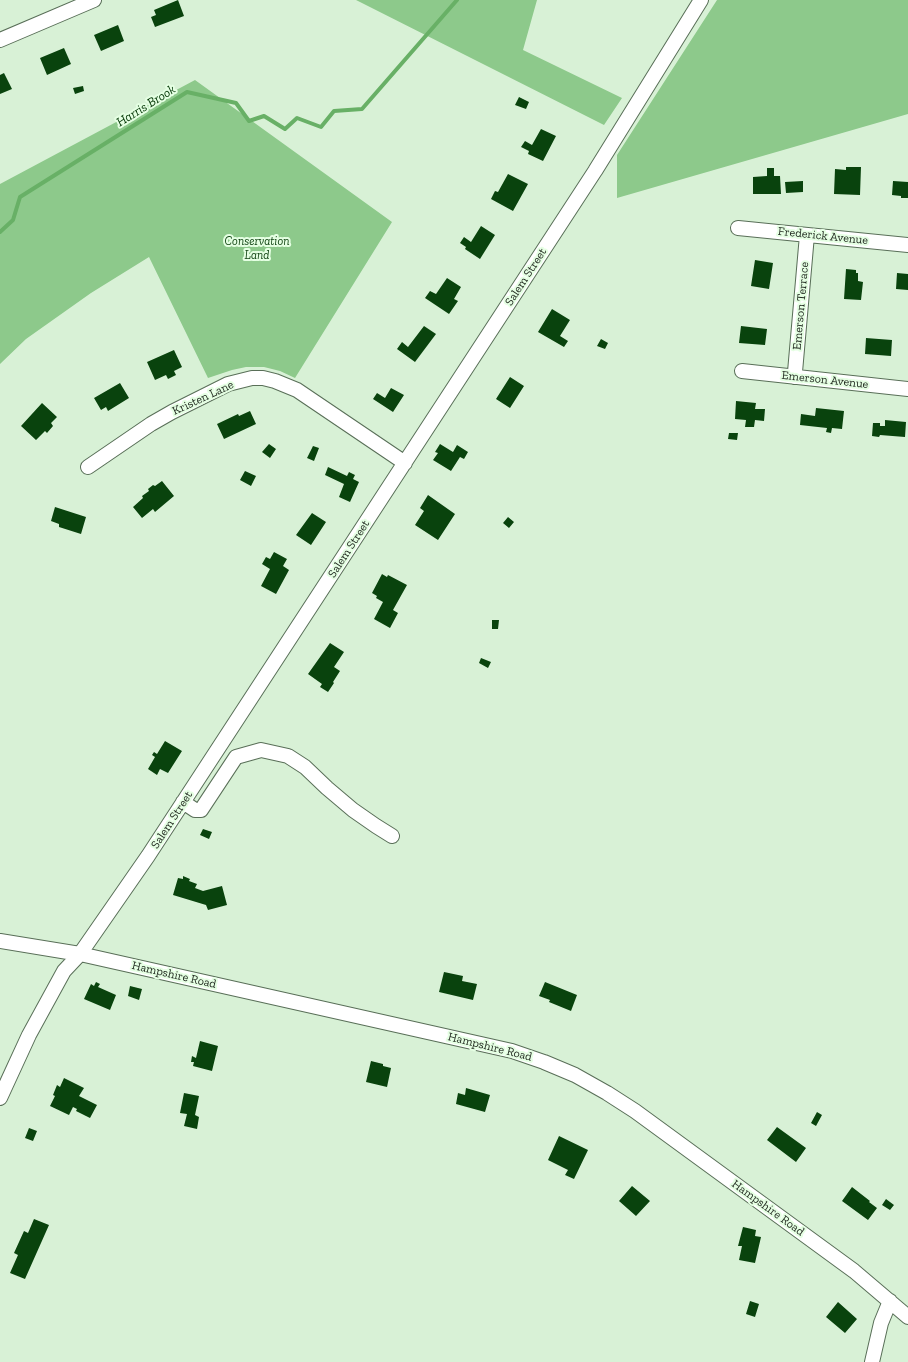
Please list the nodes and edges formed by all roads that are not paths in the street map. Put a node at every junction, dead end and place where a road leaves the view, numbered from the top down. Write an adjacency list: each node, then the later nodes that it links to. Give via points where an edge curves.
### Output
1 (94, 0): 3 (street)
2 (701, 0): 10 (street, Salem Street, via 595,170)
3 (0, 40)
4 (738, 228): 5 (street, Frederick Avenue)
5 (806, 235): 6 (street, Frederick Avenue); 8 (street, Emerson Terrace)
6 (908, 245)
7 (742, 372): 8 (street, Emerson Avenue)
8 (794, 377): 9 (street, Emerson Avenue)
9 (908, 389)
10 (405, 463): 11 (street, Kristen Lane, via 297,390 275,381 252,378 228,384 172,412); 12 (street, Salem Street)
11 (88, 467)
12 (214, 754): 13 (street); 14 (street, Salem Street)
13 (227, 772): 14 (street, via 200,810 195,810); 15 (street, via 236,757 261,750 288,756 305,766 353,810)
14 (183, 802): 17 (street, Salem Street)
15 (392, 836)
16 (0, 942): 17 (street, Hampshire Road)
17 (80, 954): 18 (street, Salem Street, via 64,971 29,1035); 19 (street, Hampshire Road, via 512,1051 575,1075 635,1111 854,1271)
18 (0, 1098)
19 (890, 1301): 20 (street, Hampshire Road); 21 (street, via 881,1324)
20 (908, 1317)
21 (872, 1362)

